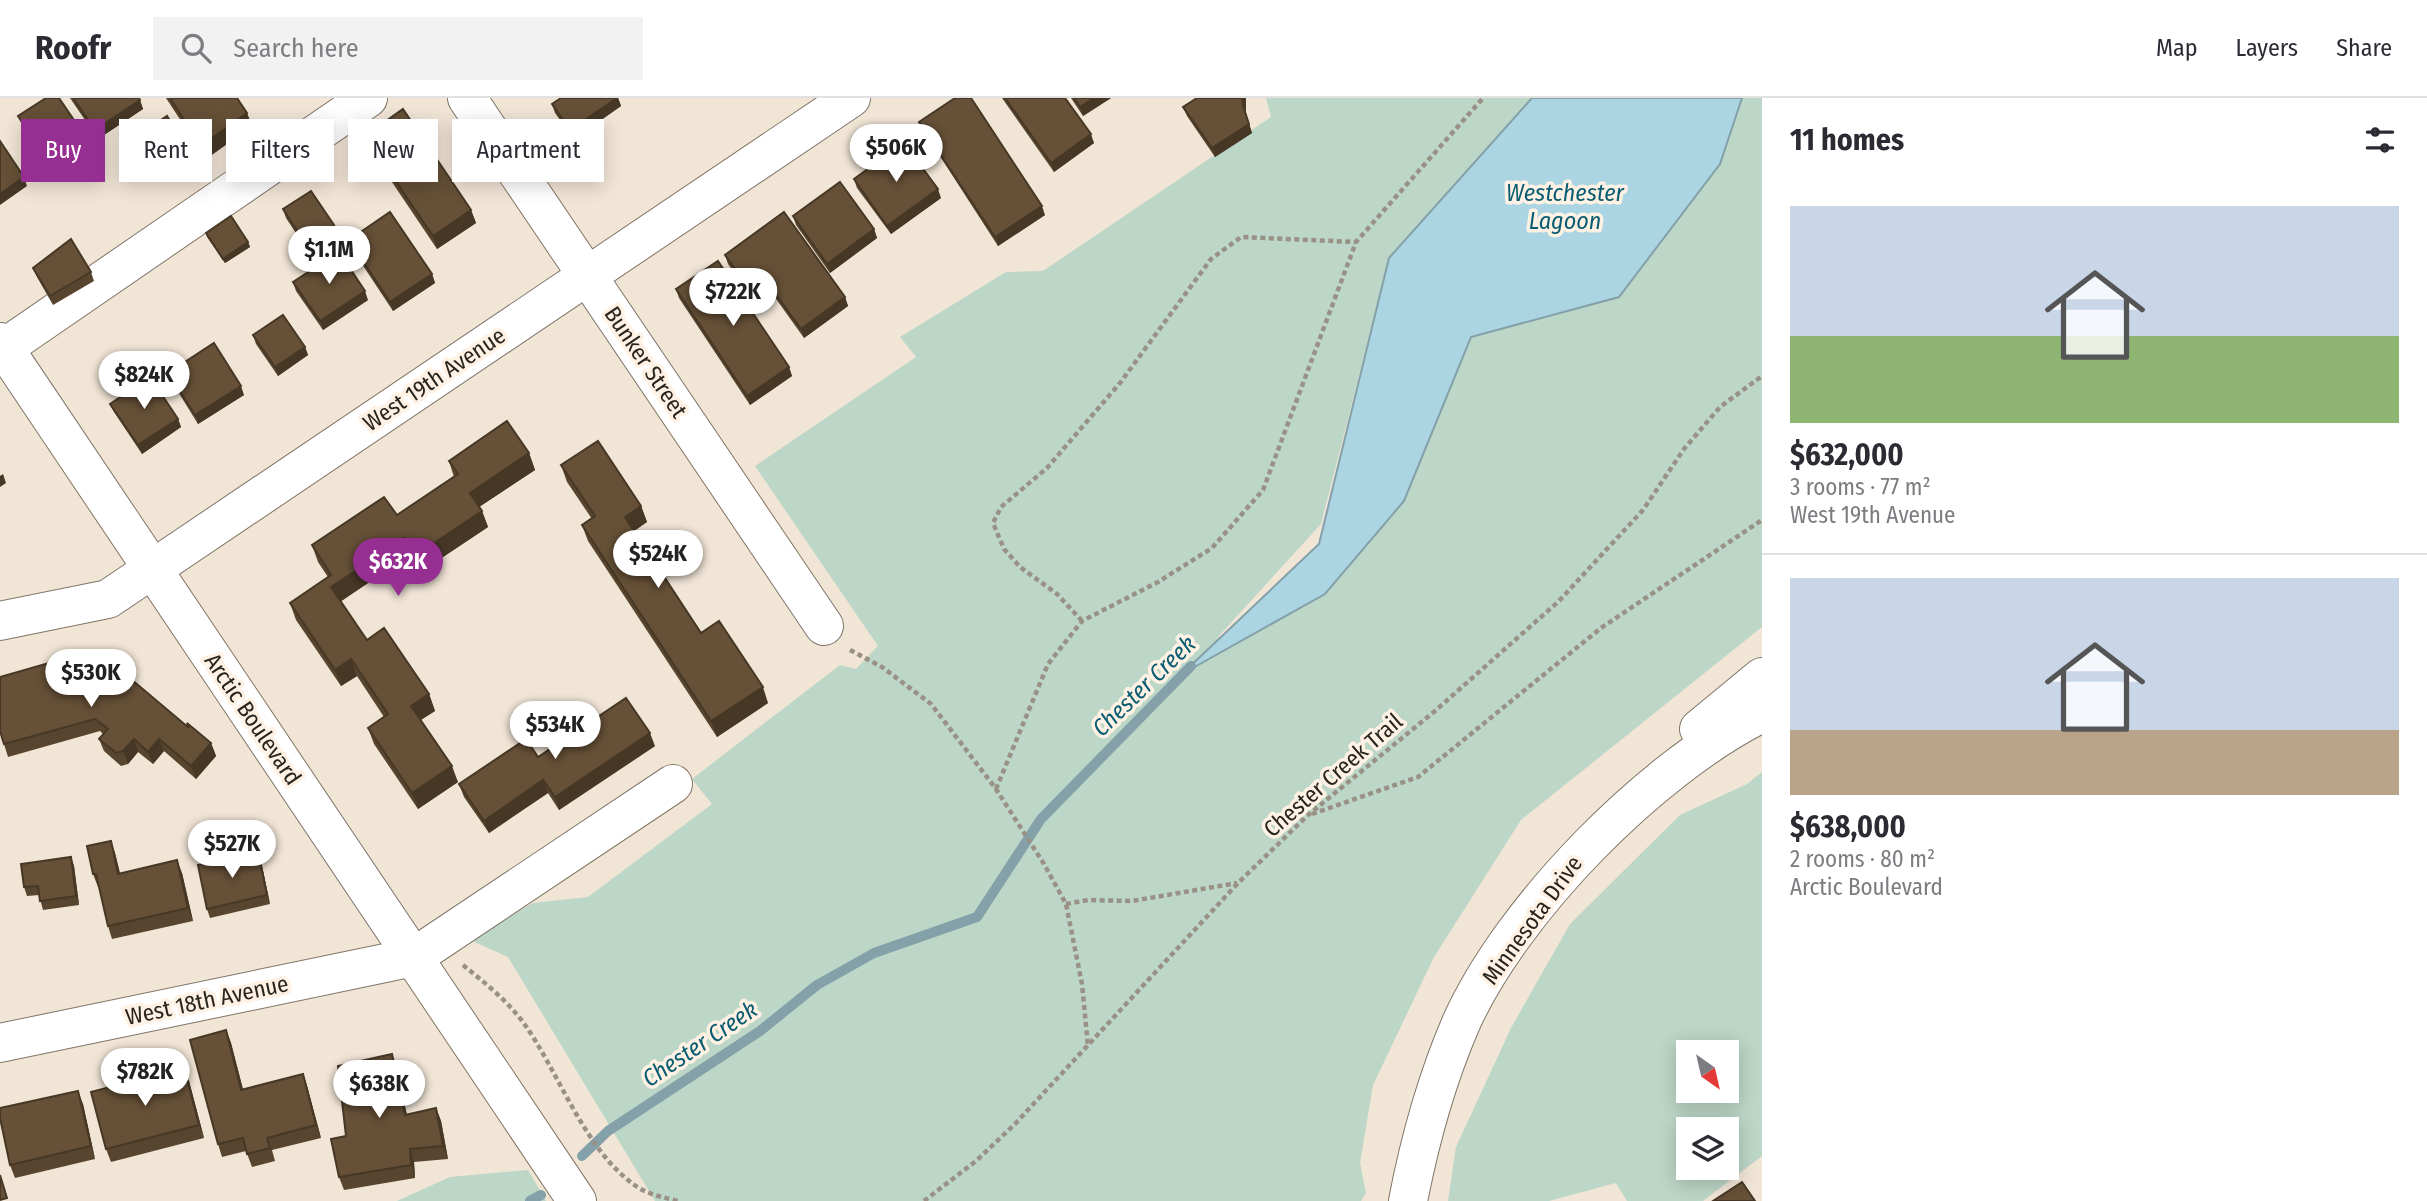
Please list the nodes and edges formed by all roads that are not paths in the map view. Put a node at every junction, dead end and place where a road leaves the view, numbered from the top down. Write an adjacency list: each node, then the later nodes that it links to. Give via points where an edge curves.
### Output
1 (368, 98): 5 (street)
2 (467, 98): 4 (street, Bunker Street)
3 (851, 98): 4 (street, West 19th Avenue)
4 (587, 275): 6 (street, West 19th Avenue); 8 (street, Bunker Street)
5 (2, 345): 6 (street, Arctic Boulevard)
6 (153, 571): 7 (street, West 19th Avenue, via 108,599); 13 (street, Arctic Boulevard)
7 (0, 621)
8 (824, 626)
9 (1762, 677): 12 (street, via 1667,756)
10 (1762, 713): 12 (street, Minnesota Drive, via 1676,770)
11 (673, 784): 13 (street)
12 (1594, 838): 16 (street, Minnesota Drive, via 1549,889 1462,1021 1423,1123)
13 (430, 948): 14 (street, West 18th Avenue); 15 (street, Arctic Boulevard)
14 (0, 1042)
15 (577, 1201)
16 (1408, 1201)

